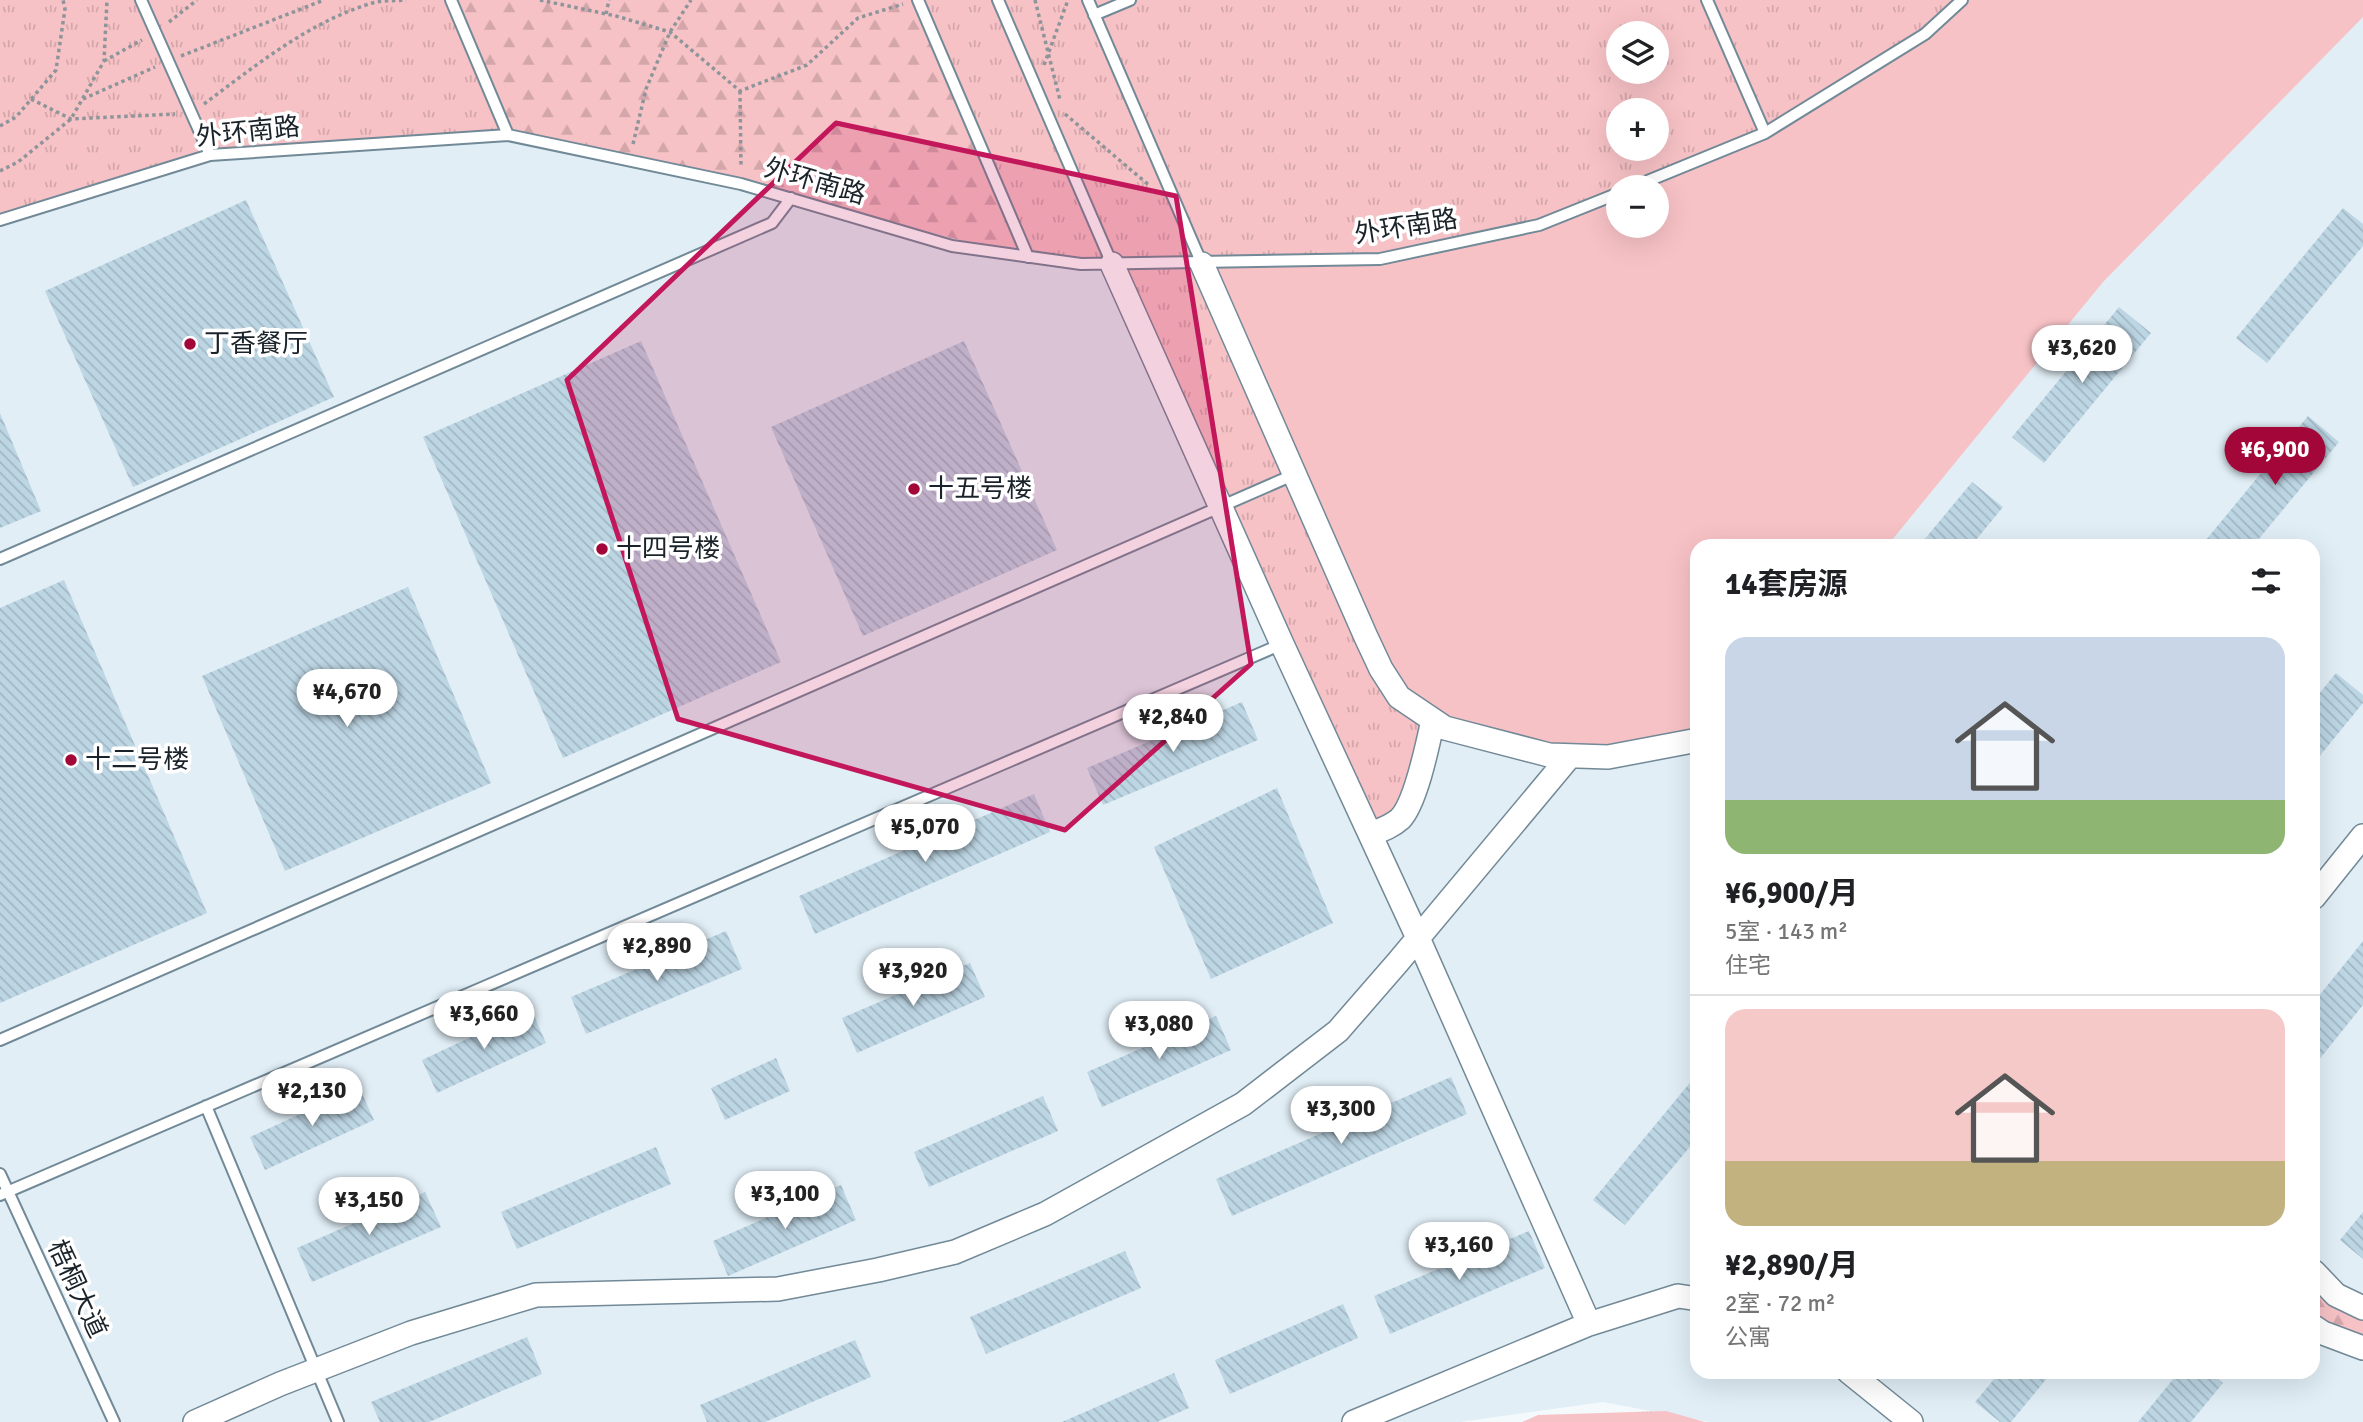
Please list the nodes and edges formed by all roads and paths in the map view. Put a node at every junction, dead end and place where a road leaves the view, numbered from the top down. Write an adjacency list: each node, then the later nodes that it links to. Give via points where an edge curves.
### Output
1 (63, 0): 24 (path, via 56,70)
2 (107, 0): 25 (path, via 104,61)
3 (141, 0): 21 (lane)
4 (324, 0): 21 (path)
5 (406, 0): 27 (path, via 371,3 322,23)
6 (451, 0): 31 (lane)
7 (540, 0): 18 (path)
8 (609, 0): 18 (path)
9 (691, 0): 20 (path)
10 (918, 0): 41 (lane)
11 (998, 0): 22 (lane)
12 (1068, 0): 22 (path)
13 (1087, 0): 19 (lane)
14 (1130, 0): 19 (lane)
15 (1707, 0): 30 (lane)
16 (1962, 0): 30 (lane, via 1925,34)
17 (904, 4): 23 (path, via 858,18 807,65)
18 (606, 14): 20 (path)
19 (1094, 15): 39 (lane)
20 (670, 32): 23 (path); 33 (path, via 646,89)
21 (168, 61): 25 (path); 27 (lane)
22 (1036, 88): 42 (lane)
23 (740, 91): 36 (path)
24 (31, 99): 28 (path); 29 (path, via 16,117)
25 (83, 99): 28 (path)
26 (1063, 112): 39 (path)
27 (191, 113): 28 (path); 32 (lane)
28 (71, 119): 34 (path)
29 (0, 126)
30 (1765, 133): 35 (lane)
31 (508, 135): 32 (lane, 外环南路); 33 (lane, 外环南路)
32 (210, 155): 40 (lane, 外环南路)
33 (629, 160): 36 (lane, 外环南路)
34 (0, 171)
35 (1662, 175)
36 (741, 184): 37 (lane, 外环南路)
37 (791, 198): 41 (lane, 外环南路, via 952,246); 46 (lane, via 772,223)
38 (1606, 198): 43 (lane, 外环南路, via 1539,225 1380,259)
39 (1178, 210): 43 (lane)
40 (0, 220)
41 (1028, 257): 42 (lane, 外环南路)
42 (1112, 264): 43 (lane, 外环南路); 45 (street)
43 (1202, 264): 44 (street)
44 (1293, 475): 45 (lane); 48 (street, via 1381,669 1399,697)
45 (1222, 505): 47 (street); 55 (lane)
46 (0, 559)
47 (1282, 643): 51 (street); 56 (lane)
48 (1433, 720): 50 (street, via 1445,728 1496,742); 51 (street, via 1426,755 1402,817 1389,828)
49 (1690, 742): 50 (street, via 1608,757)
50 (1570, 756): 54 (street)
51 (1370, 834): 54 (street)
52 (2363, 836): 53 (street)
53 (2320, 890)
54 (1418, 938): 62 (street); 65 (street, via 1338,1031 1243,1104 1045,1214 955,1252 778,1289 537,1295 411,1333)
55 (0, 1040)
56 (206, 1106): 58 (lane); 65 (lane)
57 (0, 1174): 58 (lane, 梧桐大道)
58 (4, 1193): 67 (lane, 梧桐大道)
59 (2320, 1278): 61 (street, via 2336,1295)
60 (1690, 1298): 62 (street, via 1678,1296)
61 (2363, 1308)
62 (1589, 1324): 70 (street)
63 (2320, 1331): 64 (street)
64 (2363, 1348)
65 (316, 1370): 68 (street); 69 (lane)
66 (1858, 1379): 71 (street)
67 (114, 1422)
68 (195, 1422)
69 (338, 1422)
70 (1354, 1422)
71 (1911, 1422)

